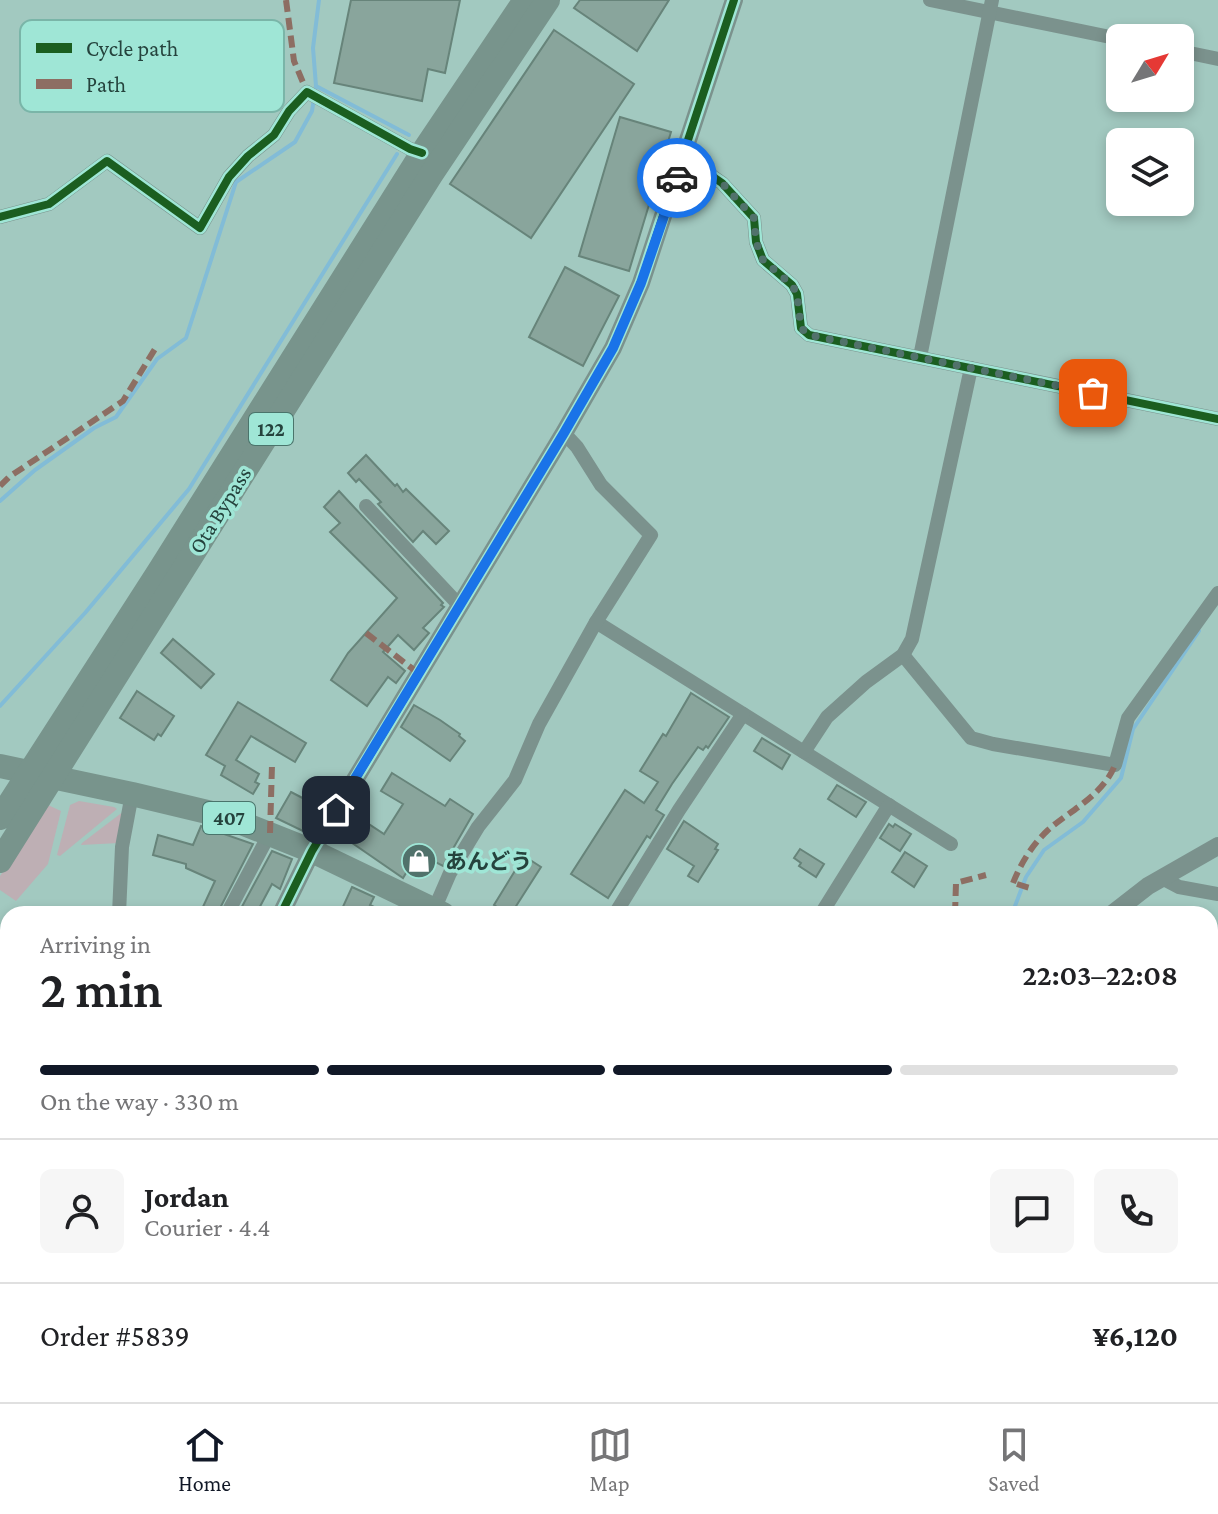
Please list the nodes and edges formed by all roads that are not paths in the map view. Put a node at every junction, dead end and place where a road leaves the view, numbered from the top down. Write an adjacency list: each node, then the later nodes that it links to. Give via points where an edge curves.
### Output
1 (525, 0): 9 (highway, Ota Bypass / 122)
2 (548, 0): 25 (highway, Ota Bypass / 122, via 431,175)
3 (734, 0): 10 (street)
4 (930, 0): 5 (street)
5 (991, 6): 6 (street); 12 (street)
6 (1106, 35)
7 (1194, 54): 8 (street)
8 (1218, 59)
9 (422, 153): 11 (street, via 307,92 274,135 229,177 200,228 107,161 49,204); 24 (highway, Ota Bypass / 122)
10 (684, 157): 12 (street, via 722,183 754,218 763,260 792,285 805,332); 15 (street, via 632,305)
11 (0, 217)
12 (920, 357): 13 (street)
13 (971, 368): 14 (street); 20 (street, via 912,639)
14 (1218, 419)
15 (564, 433): 18 (street); 19 (street, via 601,485 651,535)
16 (366, 506): 18 (street)
17 (1218, 593): 20 (street, via 1128,718 1115,765 971,738)
18 (459, 605): 32 (street)
19 (596, 622): 21 (street); 40 (street, via 539,724 515,780 478,827)
20 (903, 655): 22 (street, via 827,717)
21 (743, 714): 22 (street); 41 (street)
22 (804, 752): 27 (street)
23 (0, 766): 24 (highway, 407)
24 (27, 772): 25 (highway, 407); 28 (highway, Ota Bypass / 122)
25 (53, 777): 26 (highway, 407); 33 (highway, Ota Bypass / 122)
26 (132, 794): 29 (highway, 407); 36 (street)
27 (889, 805): 30 (street); 42 (street)
28 (0, 818)
29 (270, 833): 32 (highway, 407); 37 (street)
30 (951, 844)
31 (1218, 846): 34 (street)
32 (312, 851): 38 (street); 39 (highway, 407)
33 (0, 861)
34 (1162, 878): 35 (street); 43 (street)
35 (1218, 894)
36 (119, 906)
37 (231, 906)
38 (285, 906)
39 (421, 906)
40 (434, 906)
41 (620, 906)
42 (826, 906)
43 (1123, 906)

